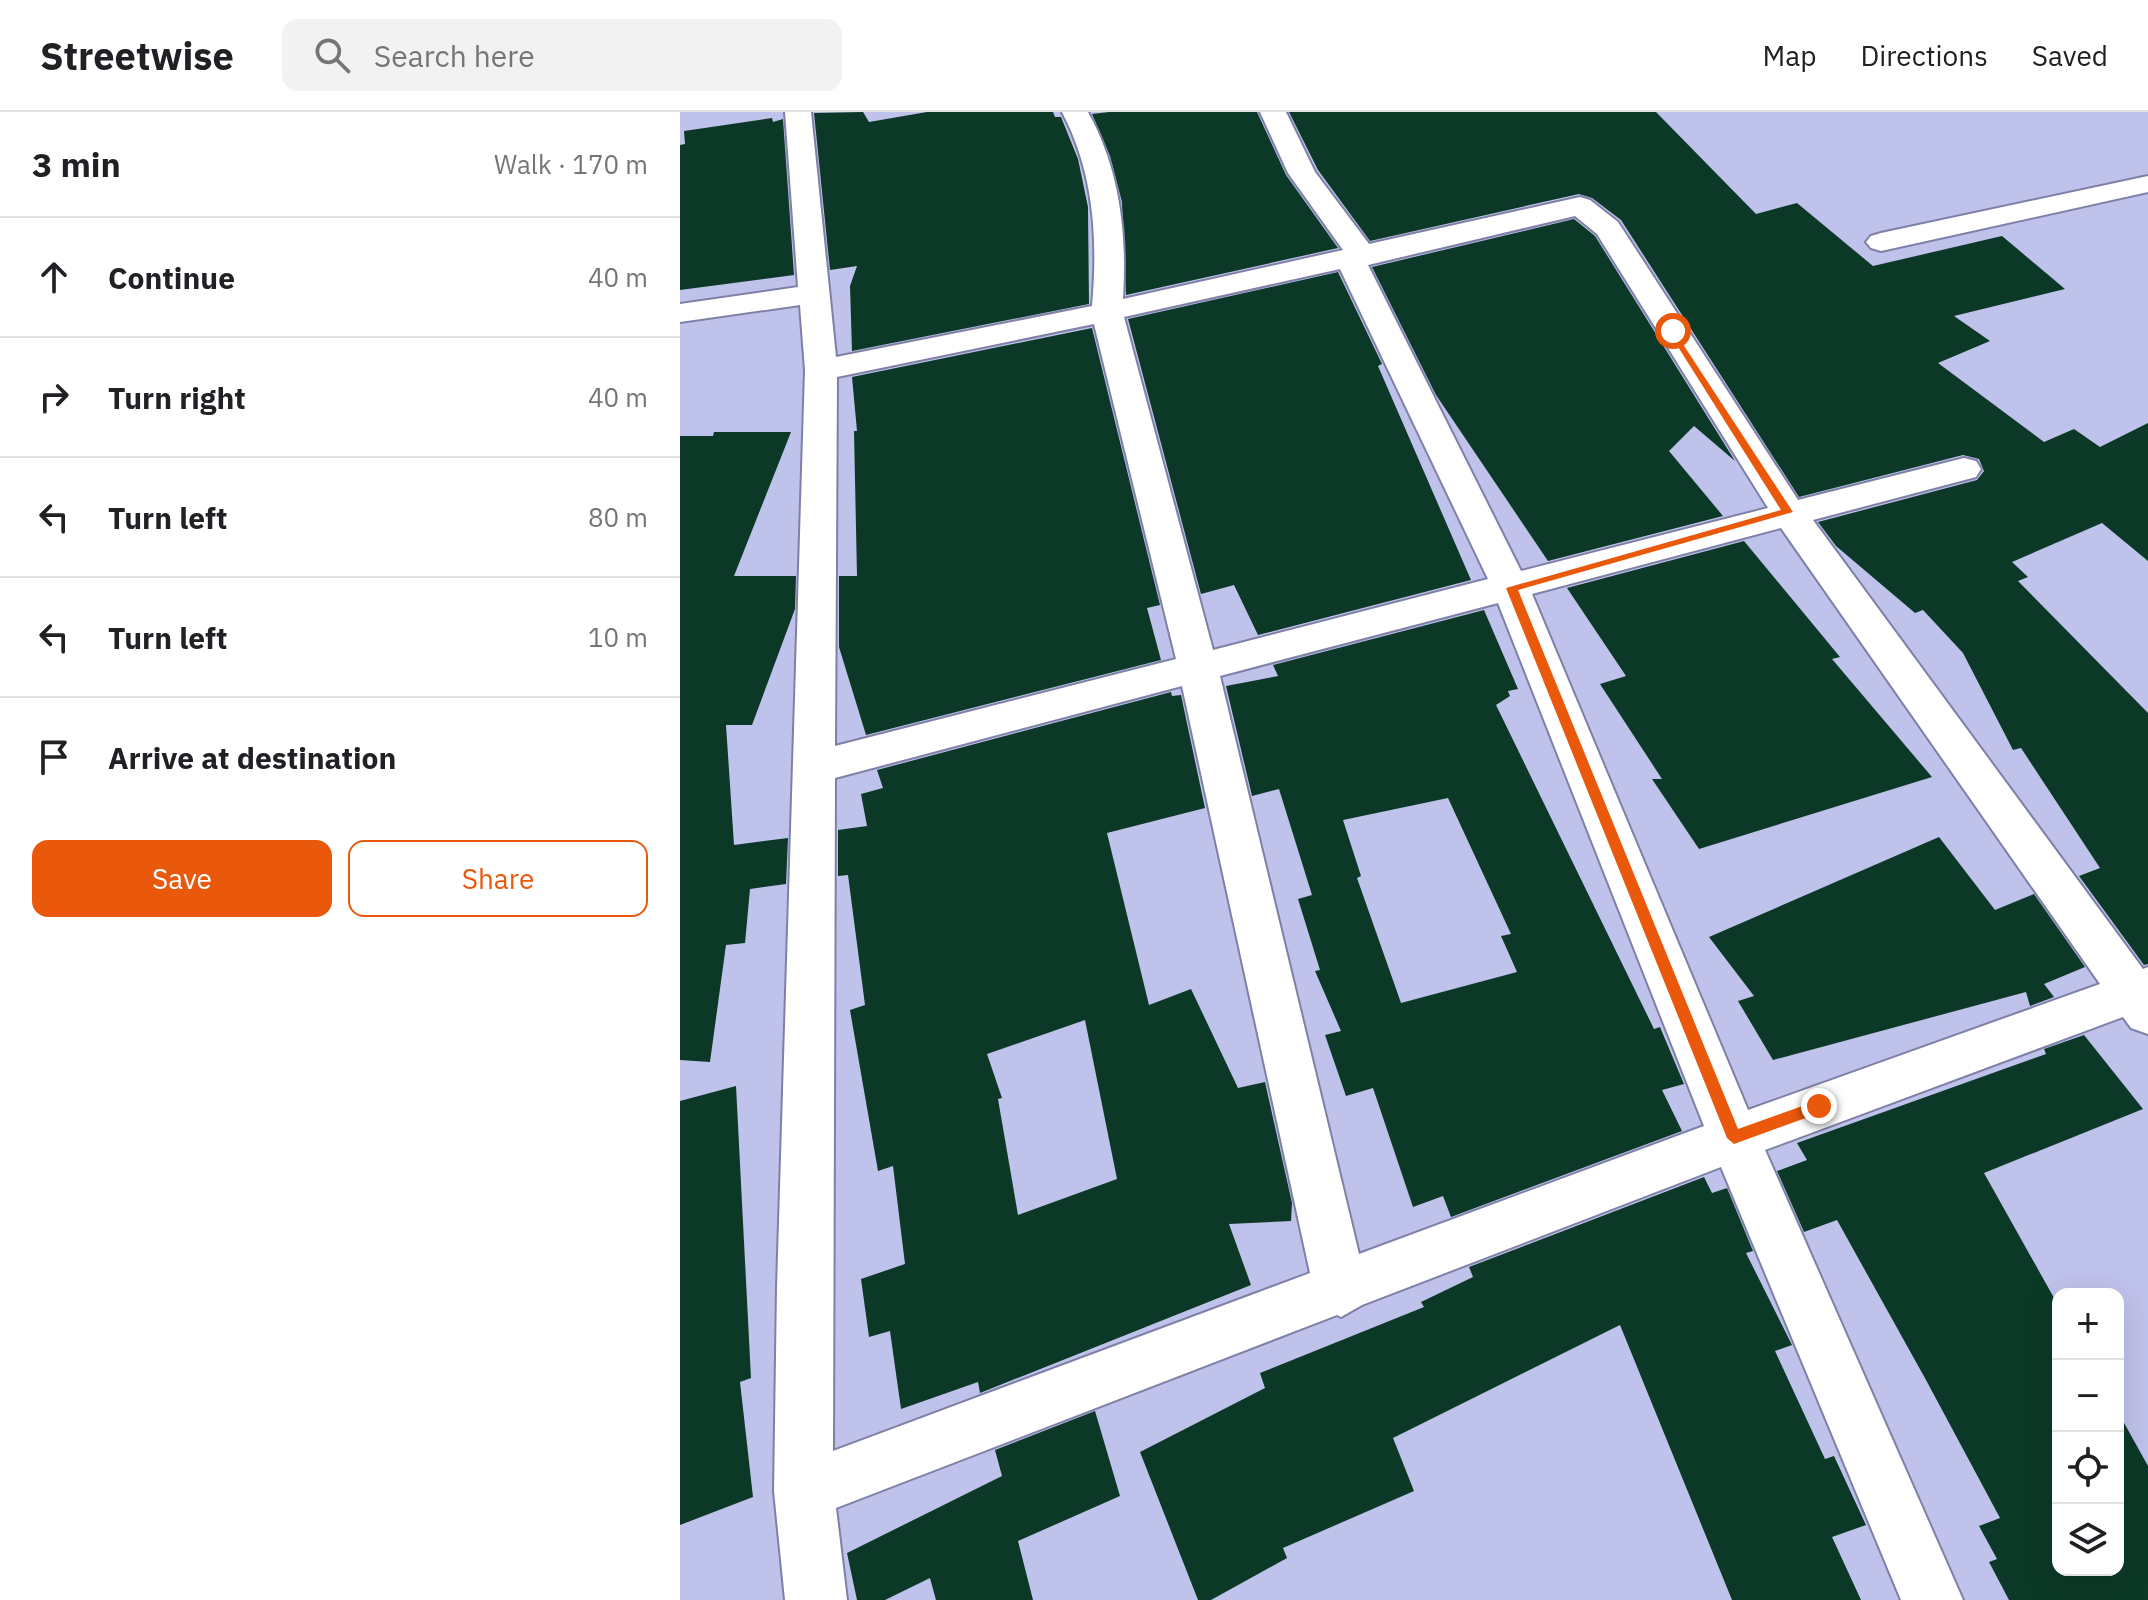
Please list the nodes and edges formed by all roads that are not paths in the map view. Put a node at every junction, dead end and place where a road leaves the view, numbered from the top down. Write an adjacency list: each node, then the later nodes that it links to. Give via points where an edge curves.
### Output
1 (798, 112): 7 (street)
2 (1075, 112): 8 (street, via 1103,180)
3 (1273, 112): 6 (street, via 1302,173)
4 (2148, 184): 5 (street)
5 (1881, 242)
6 (1357, 258): 8 (street); 12 (street, via 1580,206 1608,228); 13 (street)
7 (812, 294): 9 (street); 10 (street)
8 (1107, 312): 10 (street); 14 (street)
9 (680, 313)
10 (821, 370): 15 (street)
11 (1964, 469): 12 (street)
12 (1788, 512): 13 (street); 16 (street)
13 (1511, 588): 14 (street); 17 (street)
14 (1198, 669): 15 (street); 18 (street)
15 (816, 767): 19 (street)
16 (2143, 997): 17 (street)
17 (1734, 1138): 18 (street); 21 (street)
18 (1341, 1290): 19 (street)
19 (804, 1491): 20 (street)
20 (816, 1600)
21 (1932, 1600)

